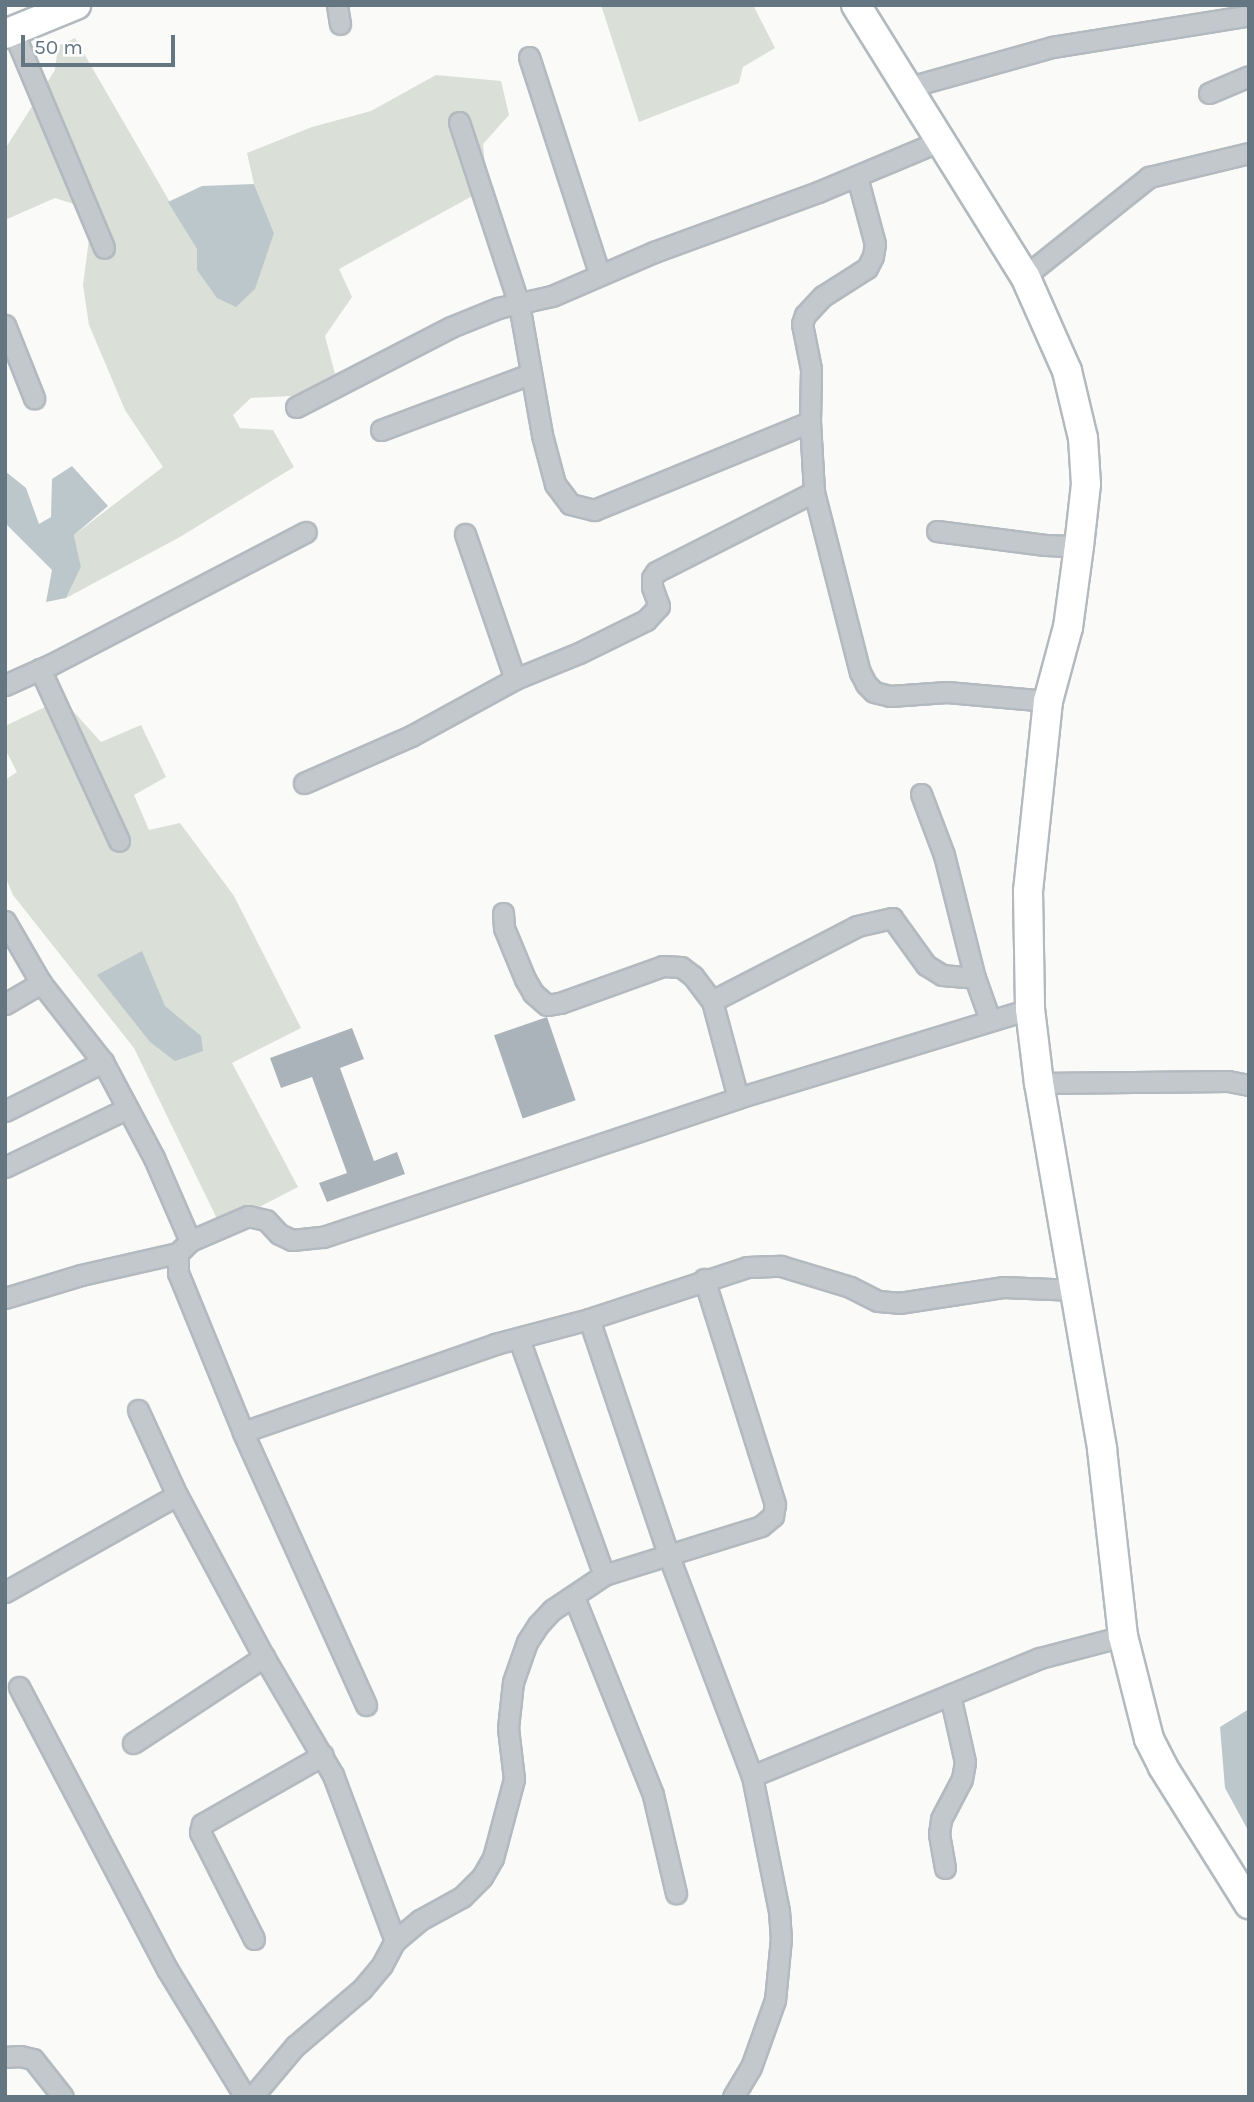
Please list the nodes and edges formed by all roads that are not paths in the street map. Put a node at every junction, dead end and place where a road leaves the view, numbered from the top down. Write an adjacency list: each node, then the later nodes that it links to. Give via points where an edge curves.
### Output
1 (76, 5): 4 (street)
2 (856, 5): 7 (street)
3 (1245, 16): 7 (street, via 1052,47)
4 (9, 32): 13 (street)
5 (529, 57): 14 (street)
6 (1249, 76): 8 (street)
7 (909, 86): 10 (street)
8 (1209, 93)
9 (459, 122): 16 (street)
10 (940, 141): 12 (street); 15 (street)
11 (1249, 153): 15 (street, via 1149,177)
12 (857, 177): 14 (street); 21 (street, via 875,243 873,256 867,268 823,296 805,315)
13 (104, 248)
14 (600, 275): 16 (street, via 552,296)
15 (1025, 276): 27 (street, via 1067,371 1083,438 1086,484)
16 (519, 303): 18 (street); 20 (street, via 451,327)
17 (5, 325): 19 (street)
18 (530, 374): 21 (street, via 555,484 570,505 594,510); 22 (street)
19 (34, 398)
20 (296, 407)
21 (810, 422): 23 (street)
22 (381, 430)
23 (814, 492): 29 (street, via 656,572 652,587 659,606 646,620); 31 (street, via 859,672 874,692 890,696 947,692)
24 (937, 531): 27 (street)
25 (306, 532): 28 (street)
26 (466, 534): 29 (street)
27 (1079, 546): 31 (street, via 1068,627)
28 (40, 669): 30 (street); 34 (street)
29 (515, 679): 32 (street, via 411,736)
30 (5, 685)
31 (1048, 701): 41 (street, via 1028,891)
32 (304, 783)
33 (921, 794): 37 (street, via 944,855)
34 (119, 841)
35 (503, 913): 39 (street, via 504,928 525,979 547,1005 663,966 681,967)
36 (5, 920): 38 (street)
37 (975, 978): 39 (street, via 942,975 926,965 892,918 857,926); 42 (street)
38 (41, 983): 40 (street); 43 (street)
39 (712, 1000): 46 (street)
40 (5, 1004)
41 (1030, 1009): 42 (street); 44 (street)
42 (990, 1020): 46 (street)
43 (103, 1062): 47 (street); 48 (street)
44 (1039, 1083): 45 (street); 52 (street)
45 (1249, 1085)
46 (738, 1098): 50 (street, via 323,1237 292,1240 266,1220 247,1216)
47 (128, 1108): 49 (street); 50 (street)
48 (5, 1111)
49 (5, 1167)
50 (184, 1247): 53 (street); 57 (street, via 178,1273)
51 (704, 1279): 52 (street, via 747,1266 781,1266 850,1286 878,1301 899,1303 1003,1287); 54 (street); 59 (street, via 775,1504 773,1516 761,1526)
52 (1076, 1290): 63 (street, via 1102,1449)
53 (5, 1298)
54 (589, 1319): 55 (street); 59 (street)
55 (519, 1339): 57 (street); 60 (street)
56 (138, 1410): 58 (street)
57 (243, 1432): 67 (street)
58 (177, 1495): 61 (street); 64 (street)
59 (668, 1554): 60 (street); 70 (street)
60 (604, 1575): 62 (street)
61 (5, 1592)
62 (574, 1597): 72 (street, via 653,1795); 75 (street, via 552,1610 538,1626 527,1642 513,1682 508,1728 514,1779 493,1858 462,1897 420,1920)
63 (1123, 1636): 66 (street, via 1040,1658); 73 (street, via 1149,1739)
64 (264, 1657): 68 (street); 69 (street)
65 (19, 1687): 78 (street, via 167,1969)
66 (950, 1695): 70 (street); 71 (street, via 965,1762 962,1779 941,1819)
67 (366, 1705)
68 (133, 1743)
69 (323, 1755): 74 (street, via 201,1824 200,1832); 75 (street)
70 (752, 1776): 80 (street, via 779,1911 779,1966 775,2000 763,2037)
71 (945, 1868)
72 (676, 1894)
73 (1249, 1904)
74 (254, 1939)
75 (395, 1941): 79 (street, via 362,1989 295,2046)
76 (5, 2057): 77 (street, via 33,2059)
77 (63, 2097)
78 (245, 2097)
79 (252, 2097)
80 (733, 2097)

